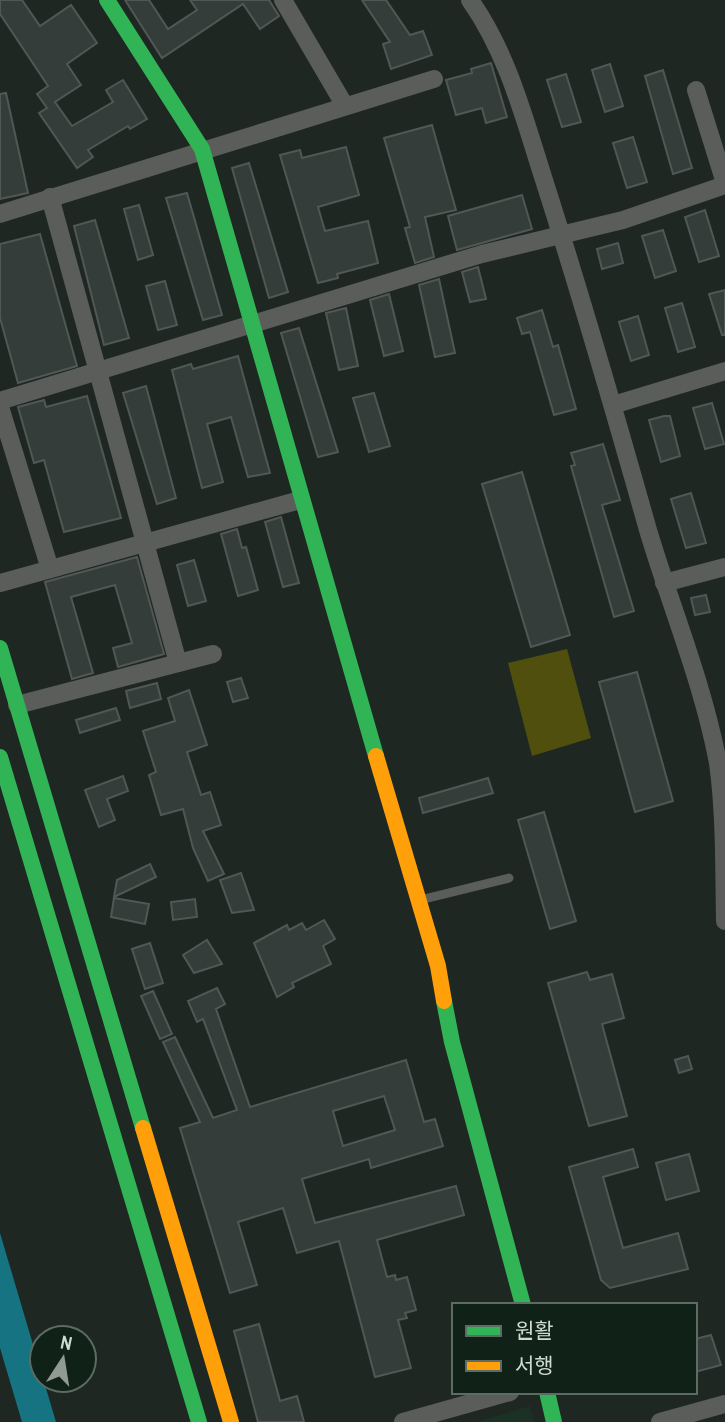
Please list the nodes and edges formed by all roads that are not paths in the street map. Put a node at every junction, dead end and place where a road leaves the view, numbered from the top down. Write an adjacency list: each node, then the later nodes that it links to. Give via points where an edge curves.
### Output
1 (107, 0): 7 (street)
2 (283, 0): 6 (street)
3 (471, 0): 11 (street, via 501,51)
4 (434, 79): 6 (street)
5 (696, 90): 8 (street)
6 (345, 106): 7 (street)
7 (202, 149): 9 (street); 12 (street)
8 (725, 184): 11 (street, via 623,220)
9 (50, 197): 10 (street); 13 (street)
10 (0, 214)
11 (561, 235): 12 (street); 16 (street)
12 (253, 325): 13 (street); 18 (street)
13 (99, 371): 15 (street); 19 (street)
14 (725, 371): 16 (street)
15 (0, 401)
16 (613, 405): 23 (street)
17 (0, 407): 21 (street)
18 (300, 500): 19 (street); 30 (street)
19 (147, 542): 21 (street); 26 (street)
20 (725, 567): 23 (street)
21 (50, 569): 22 (street)
22 (0, 583)
23 (664, 583): 31 (street, via 719,765)
24 (0, 648): 27 (street)
25 (213, 653): 26 (street)
26 (178, 663): 27 (street)
27 (17, 705): 37 (street)
28 (0, 757): 36 (street)
29 (509, 878): 30 (lane)
30 (418, 900): 32 (street)
31 (725, 921)
32 (522, 1303)
33 (503, 1394): 38 (street)
34 (547, 1394): 39 (street)
35 (725, 1404): 40 (street)
36 (199, 1422)
37 (231, 1422)
38 (403, 1422)
39 (554, 1422)
40 (660, 1422)

